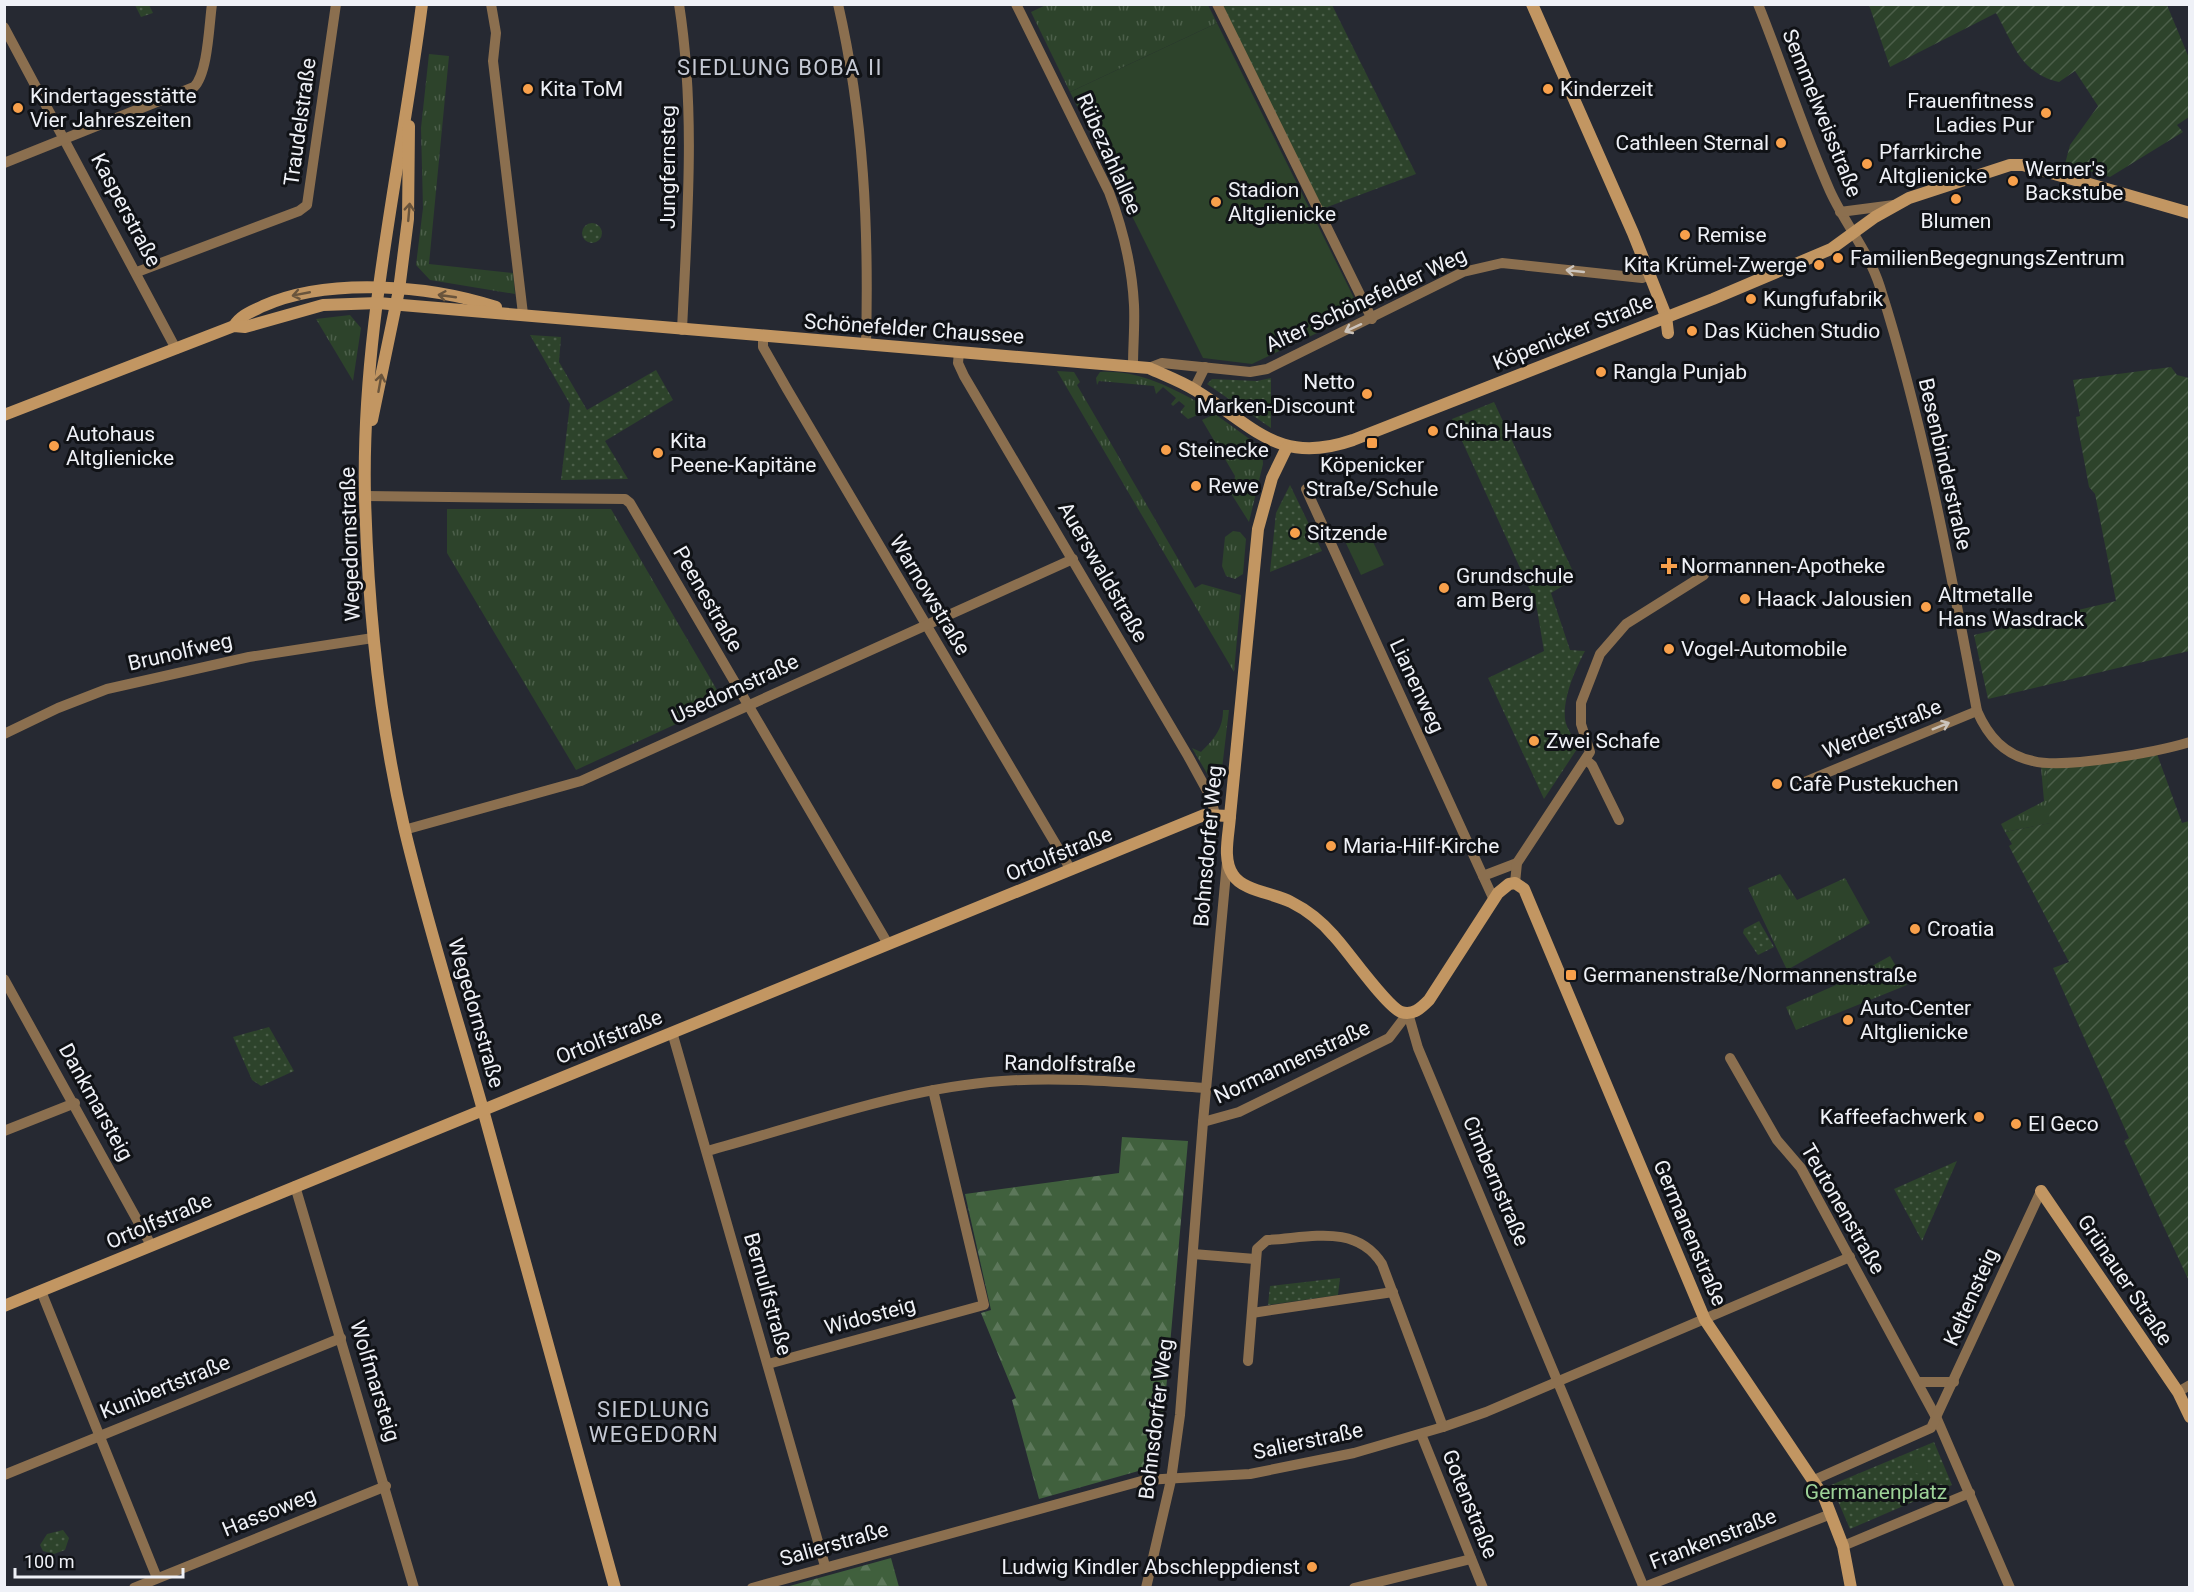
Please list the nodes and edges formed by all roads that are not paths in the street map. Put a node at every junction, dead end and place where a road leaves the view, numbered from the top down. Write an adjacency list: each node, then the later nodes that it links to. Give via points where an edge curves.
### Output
1 (212, 4): 13 (street, via 200,81 194,87)
2 (336, 4): 19 (street, Traudelstraße, via 307,205)
3 (422, 4): 12 (street, Wegedornstraße)
4 (491, 4): 25 (street, via 496,33 493,61 521,285)
5 (679, 4): 29 (street, Jungfernsteg, via 689,141)
6 (838, 4): 32 (street, via 857,100 866,201)
7 (1016, 4): 35 (street, Rübezahlallee, via 1121,224 1134,306)
8 (1217, 4): 27 (street)
9 (1532, 4): 20 (street)
10 (1758, 4): 16 (street, Semmelweisstraße)
11 (4, 27): 13 (street, Kasperstraße)
12 (408, 108): 21 (street, Wegedornstraße); 22 (street, Wegedornstraße, one-way to 12, via 410,208)
13 (65, 139): 14 (street); 19 (street, Kasperstraße)
14 (4, 164)
15 (1894, 205): 16 (street, Köpenicker Straße); 17 (street, Köpenicker Straße, via 1956,181 2017,165); 18 (street, Köpenicker Straße)
16 (1839, 212): 18 (street, Semmelweisstraße)
17 (2190, 213)
18 (1853, 233): 26 (street, Köpenicker Straße, via 1831,249); 49 (street, Besenbinderstraße, via 1879,284 1923,438)
19 (137, 272): 33 (street, Kasperstraße)
20 (1650, 275): 26 (street); 27 (street, Alter Schönefelder Weg, one-way to 27, via 1642,278 1502,263 1483,266 1463,272)
21 (380, 289): 22 (street, Schönefelder Chaussee); 23 (street, Wegedornstraße); 28 (street, Schönefelder Chaussee, one-way to 28, via 295,294 240,317)
22 (399, 290): 24 (street, Wegedornstraße); 25 (street, Schönefelder Chaussee, one-way to 22, via 474,300)
23 (378, 303): 24 (street, Schönefelder Chaussee); 28 (street, Schönefelder Chaussee, via 323,305 245,327); 40 (street, Wegedornstraße, via 367,394)
24 (396, 304): 25 (street, Schönefelder Chaussee); 40 (street, Wegedornstraße, one-way to 24)
25 (520, 314): 29 (street, Schönefelder Chaussee)
26 (1666, 316): 30 (street); 41 (street, Köpenicker Straße, via 1343,444 1310,450)
27 (1372, 319): 36 (street, Alter Schönefelder Weg, one-way to 36, via 1267,369 1250,372)
28 (234, 326): 33 (street, Schönefelder Chaussee)
29 (682, 330): 31 (street, Schönefelder Chaussee)
30 (1668, 333)
31 (763, 337): 32 (street, Schönefelder Chaussee); 46 (street, Warnowstraße, via 763,347 777,372)
32 (866, 344): 34 (street, Schönefelder Chaussee)
33 (176, 349): 39 (street, Schönefelder Chaussee)
34 (959, 351): 35 (street, Schönefelder Chaussee); 44 (street, Auerswaldstraße, via 958,363 964,376)
35 (1133, 366): 37 (street, Schönefelder Chaussee)
36 (1205, 367): 37 (street, Alter Schönefelder Weg, via 1162,363); 38 (street)
37 (1149, 368): 38 (street, Schönefelder Chaussee)
38 (1194, 389): 41 (street, Schönefelder Chaussee, via 1271,441)
39 (4, 415)
40 (367, 439): 43 (street, Wegedornstraße)
41 (1287, 447): 55 (street, Bohnsdorfer Weg, via 1272,478 1258,529)
42 (1306, 489): 61 (street, Lianenweg)
43 (365, 496): 47 (street, Wegedornstraße); 48 (street, Peenestraße, via 625,499)
44 (1073, 559): 46 (street, Usedomstraße); 54 (street, Auerswaldstraße, via 1210,796)
45 (1704, 575): 52 (street, via 1626,624 1600,654 1581,703 1581,724 1590,752)
46 (925, 624): 48 (street, Usedomstraße); 60 (street, Warnowstraße)
47 (373, 638): 50 (street, Brunolfweg, via 249,657 116,687 58,708); 57 (street, Wegedornstraße)
48 (747, 705): 57 (street, Usedomstraße, via 581,781); 64 (street, Peenestraße)
49 (1977, 711): 51 (street, Besenbinderstraße, via 1987,733 1998,744 2032,761 2107,758); 53 (street, Werderstraße, one-way to 49)
50 (4, 734)
51 (2190, 742)
52 (1586, 760): 56 (street); 59 (street)
53 (1802, 783)
54 (1215, 814): 55 (street, Ortolfstraße); 60 (street, Ortolfstraße, via 1204,815)
55 (1230, 816): 58 (street, Bohnsdorfer Weg)
56 (1619, 820)
57 (404, 830): 72 (street, Wegedornstraße)
58 (1227, 861): 66 (street, via 1238,882 1281,897 1311,915 1393,1006); 69 (street, Bohnsdorfer Weg)
59 (1517, 863): 61 (street); 62 (street)
60 (1071, 870): 64 (street, Ortolfstraße)
61 (1483, 876): 63 (street, Lianenweg)
62 (1515, 883): 63 (street, Normannenstraße, via 1505,887); 86 (street, Germanenstraße, via 1528,894)
63 (1494, 900): 66 (street, Normannenstraße, via 1429,1000 1416,1012)
64 (888, 944): 67 (street, Ortolfstraße)
65 (4, 979): 71 (street, Dankmarsteig)
66 (1408, 1013): 73 (street, Normannenstraße, via 1389,1038 1239,1112); 90 (street, Cimbernstraße, via 1418,1048)
67 (672, 1032): 72 (street, Ortolfstraße); 75 (street, Bernulfstraße)
68 (1730, 1058): 80 (street, Teutonenstraße, via 1778,1140 1801,1168)
69 (1206, 1088): 70 (street, Randolfstraße, via 1039,1079); 73 (street, Bohnsdorfer Weg)
70 (933, 1090): 75 (street, Randolfstraße); 89 (street, Widosteig, via 984,1305)
71 (75, 1103): 74 (street); 78 (street, Dankmarsteig)
72 (483, 1109): 76 (street, Ortolfstraße); 112 (street, Wegedornstraße)
73 (1203, 1122): 79 (street, Bohnsdorfer Weg)
74 (4, 1131)
75 (707, 1151): 89 (street, Bernulfstraße)
76 (295, 1186): 78 (street, Ortolfstraße); 87 (street, Wolfmarsteig)
77 (2040, 1191): 92 (street, Keltensteig); 94 (street, Grünauer Straße)
78 (151, 1245): 82 (street, Ortolfstraße)
79 (1193, 1254): 81 (street); 101 (street, Bohnsdorfer Weg)
80 (1850, 1257): 86 (street, Salierstraße); 91 (street, Teutonenstraße)
81 (1255, 1259): 83 (street, via 1257,1249 1267,1240 1352,1237 1375,1252); 85 (street)
82 (41, 1291): 84 (street, Ortolfstraße); 99 (street)
83 (1393, 1292): 85 (street); 97 (street)
84 (4, 1306)
85 (1252, 1313): 88 (street)
86 (1705, 1320): 90 (street, Salierstraße); 102 (street, Germanenstraße)
87 (341, 1338): 99 (street, Kunibertstraße); 103 (street, Wolfmarsteig)
88 (1248, 1361)
89 (768, 1364): 108 (street, Bernulfstraße)
90 (1558, 1380): 97 (street, Salierstraße); 117 (street, Cimbernstraße)
91 (1918, 1382): 92 (street); 96 (street, Teutonenstraße)
92 (1954, 1382): 96 (street, Keltensteig)
93 (2190, 1385): 94 (street)
94 (2178, 1392): 95 (street, Grünauer Straße)
95 (2190, 1417)
96 (1937, 1419): 102 (street, via 1931,1428); 104 (street, Teutonenstraße)
97 (1443, 1427): 98 (street, Salierstraße)
98 (1421, 1434): 101 (street, Salierstraße, via 1353,1453 1250,1474); 107 (street, Gotenstraße)
99 (100, 1435): 100 (street, Kunibertstraße); 109 (street)
100 (4, 1475)
101 (1171, 1480): 108 (street, Salierstraße, via 1145,1480); 114 (street, Bohnsdorfer Weg)
102 (1814, 1480): 105 (street, Germanenstraße)
103 (386, 1486): 109 (street, Hassoweg); 111 (street, Wolfmarsteig)
104 (1970, 1493): 106 (street); 119 (street, Teutonenstraße)
105 (1831, 1514): 106 (street, Germanenstraße); 117 (street, Frankenstraße)
106 (1843, 1546): 118 (street, Germanenstraße)
107 (1471, 1559): 115 (street); 116 (street, Gotenstraße)
108 (825, 1566): 113 (street, Salierstraße)
109 (157, 1578): 110 (street, Hassoweg)
110 (134, 1587)
111 (414, 1587)
112 (615, 1587)
113 (752, 1587)
114 (1146, 1587)
115 (1354, 1587)
116 (1483, 1587)
117 (1644, 1587)
118 (1851, 1587)
119 (2010, 1587)

